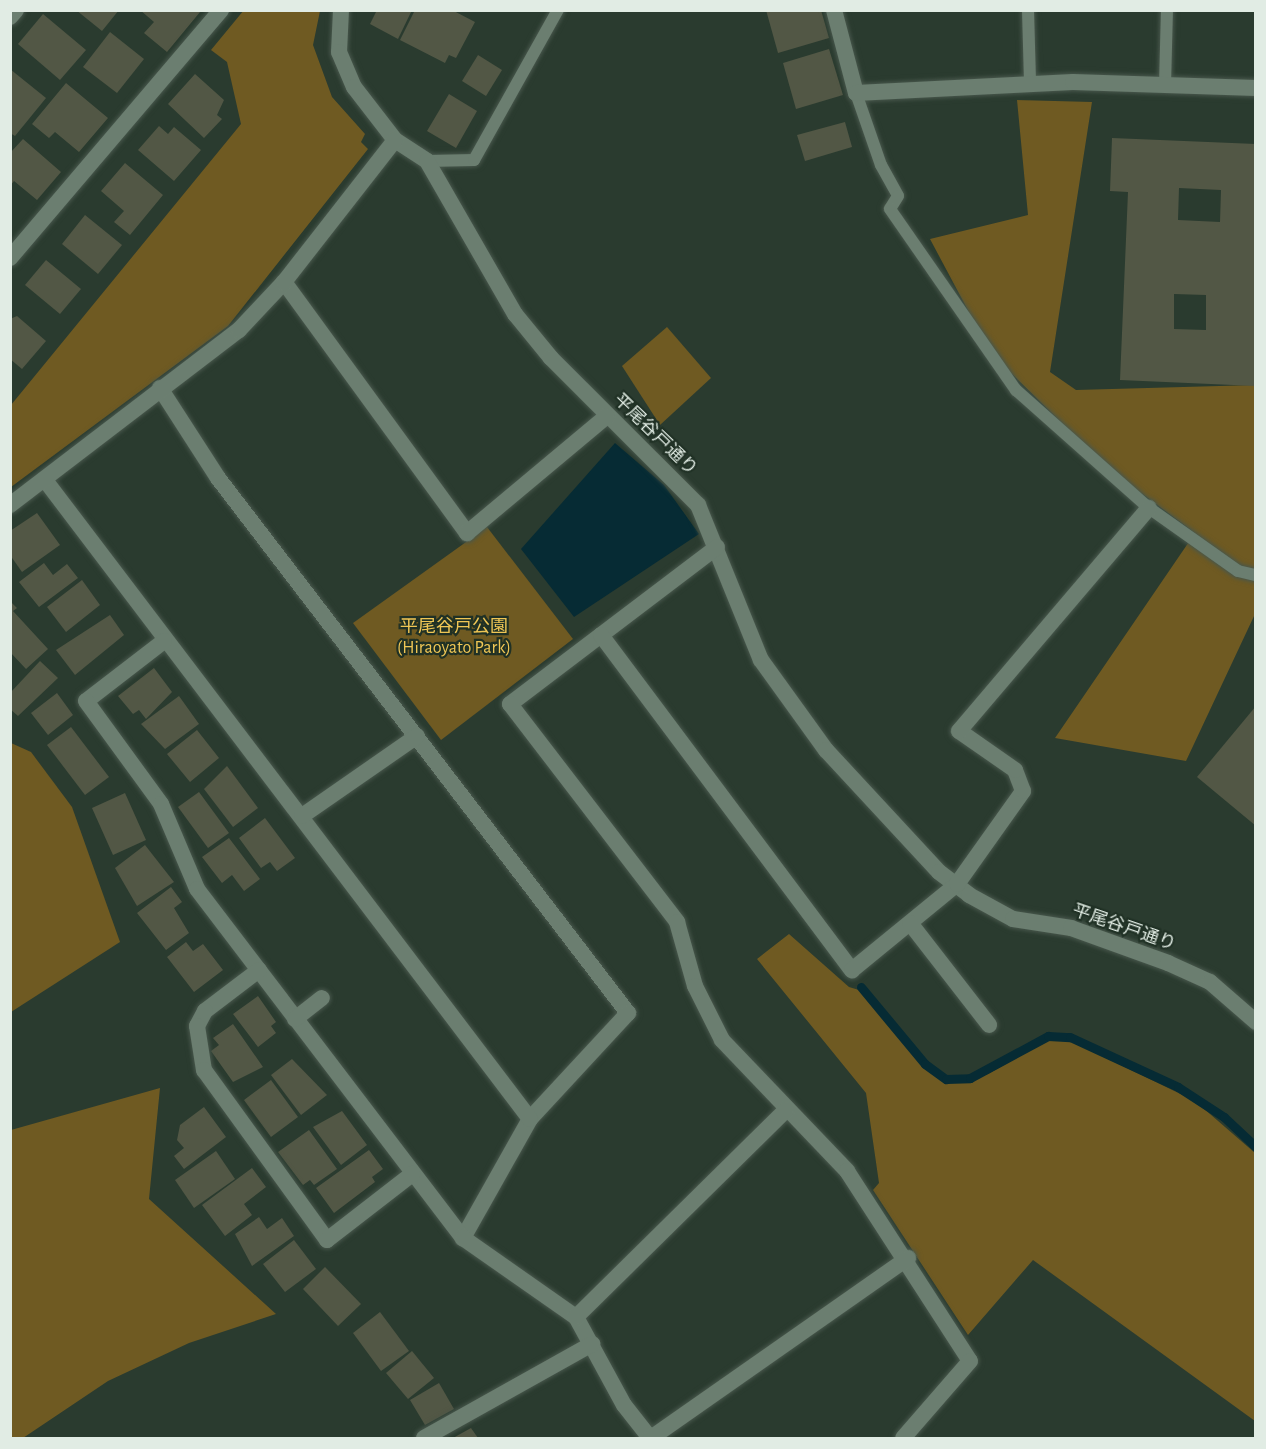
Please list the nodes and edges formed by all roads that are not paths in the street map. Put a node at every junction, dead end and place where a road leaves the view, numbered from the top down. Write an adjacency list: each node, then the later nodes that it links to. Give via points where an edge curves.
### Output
1 (16, 10): 8 (street)
2 (221, 10): 15 (street)
3 (341, 10): 13 (street, 平尾谷戸通り, via 339,52 354,87)
4 (558, 10): 14 (lane, via 474,160)
5 (834, 10): 12 (street)
6 (1028, 10): 9 (lane)
7 (1167, 10): 10 (lane)
8 (10, 17)
9 (1030, 83): 10 (street); 12 (street)
10 (1165, 85): 11 (street)
11 (1256, 88)
12 (856, 93): 21 (lane, via 881,165 898,196 890,209 973,335 1016,390 1067,441)
13 (395, 140): 14 (street, 平尾谷戸通り); 16 (street)
14 (427, 161): 18 (street, 平尾谷戸通り, via 515,314)
15 (10, 258)
16 (284, 282): 17 (street, via 239,330); 18 (street, via 467,532)
17 (160, 388): 19 (street); 26 (street, via 218,478)
18 (607, 416): 22 (street, 平尾谷戸通り, via 698,505)
19 (45, 480): 20 (street); 25 (street)
20 (10, 505)
21 (1149, 508): 23 (lane, via 1238,571); 28 (street, via 959,731 1015,770 1023,791)
22 (717, 547): 24 (street); 28 (street, 平尾谷戸通り, via 748,631 785,700 939,872)
23 (1256, 575)
24 (601, 635): 29 (street, via 852,969); 35 (street, via 510,704 677,922 695,986 722,1040)
25 (164, 641): 27 (street); 30 (street, via 86,701 161,804 197,889)
26 (417, 736): 27 (street); 36 (street, via 628,1013)
27 (302, 816): 36 (street)
28 (963, 890): 29 (street); 33 (street, 平尾谷戸通り, via 1013,919 1071,928 1168,963 1210,982)
29 (910, 922): 34 (street)
30 (259, 970): 32 (street); 37 (street, via 205,1011 197,1026 204,1070 327,1240)
31 (322, 998): 32 (street)
32 (295, 1019): 37 (street)
33 (1256, 1022)
34 (989, 1025)
35 (786, 1110): 39 (street, via 847,1171); 40 (street)
36 (530, 1119): 38 (street)
37 (412, 1174): 38 (street)
38 (463, 1238): 40 (street)
39 (908, 1258): 43 (street); 44 (street, via 970,1361)
40 (576, 1317): 41 (street)
41 (592, 1344): 42 (street); 43 (street)
42 (424, 1438)
43 (650, 1438)
44 (903, 1438)

